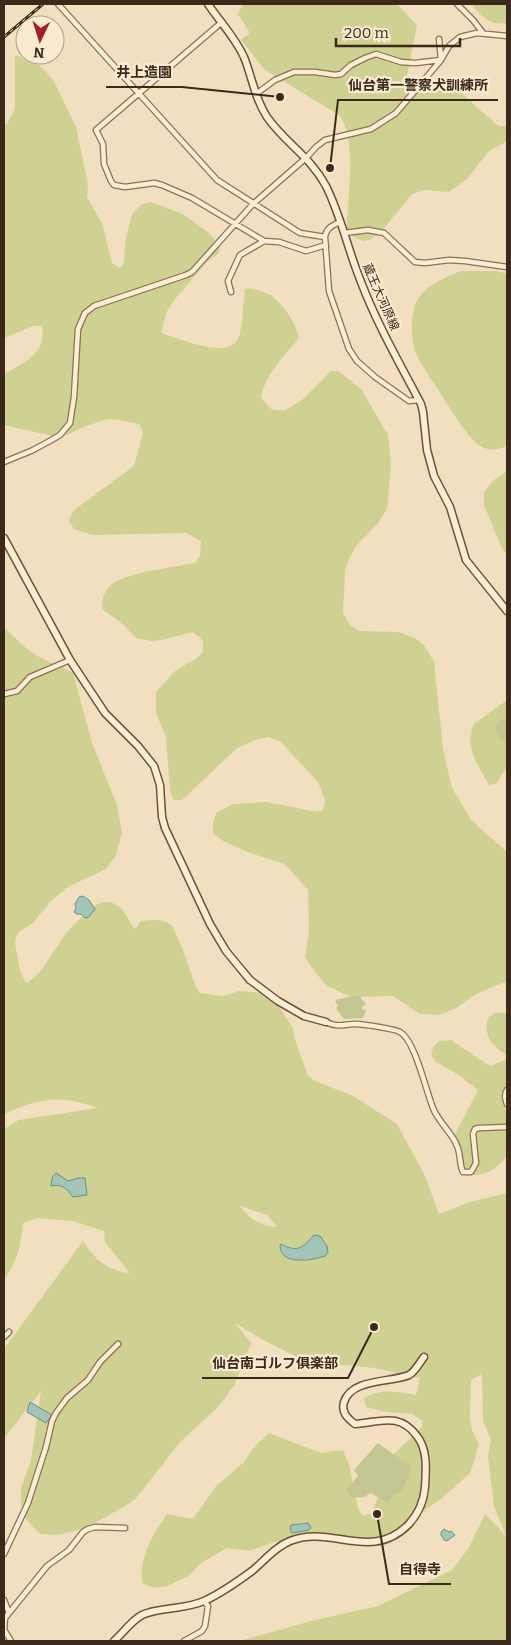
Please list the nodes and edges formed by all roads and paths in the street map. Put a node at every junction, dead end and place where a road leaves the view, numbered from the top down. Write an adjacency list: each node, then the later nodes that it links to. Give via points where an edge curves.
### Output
1 (58, 4): 9 (street)
2 (208, 4): 4 (street, 蔵王大河原線)
3 (457, 4): 5 (street)
4 (222, 22): 9 (street); 10 (street, 蔵王大河原線, via 244,58)
5 (483, 34): 6 (street); 8 (street, via 460,37 449,46)
6 (507, 36)
7 (439, 39): 8 (street)
8 (441, 60): 10 (street, via 401,62 376,54 351,65 340,74 294,72); 11 (street, via 404,105 386,120 371,129 325,140)
9 (139, 94): 12 (street, via 217,180); 14 (street, via 96,130 103,144 104,164 114,185 162,185 192,198)
10 (256, 94): 11 (street, 蔵王大河原線, via 271,122)
11 (306, 157): 12 (street); 13 (street, 蔵王大河原線, via 325,184)
12 (253, 204): 14 (street); 15 (street, via 300,233)
13 (340, 222): 15 (street); 16 (street, 蔵王大河原線)
14 (234, 224): 17 (street); 22 (street, via 192,272 88,309 78,329 70,423 60,435)
15 (325, 234): 18 (street)
16 (344, 234): 19 (street, via 368,230 384,233 415,262 449,260); 21 (street, 蔵王大河原線, via 373,310)
17 (264, 241): 18 (street, via 279,242 306,251); 20 (street, via 240,255 228,281)
18 (326, 245): 21 (street, via 329,291 352,354 392,391 409,401)
19 (507, 267)
20 (231, 292)
21 (419, 400): 24 (street, 蔵王大河原線, via 434,476 450,507 466,560)
22 (4, 462)
23 (4, 538): 25 (street)
24 (507, 611)
25 (70, 660): 26 (street, via 30,678 17,692); 27 (street, via 105,713 154,766 160,785 165,828 226,951 250,980 278,1001 304,1016)
26 (4, 694)
27 (326, 1022): 30 (street, via 342,1026 369,1025 404,1034 411,1044 433,1108 458,1146 463,1172 471,1172 476,1163 475,1130)
28 (507, 1090): 29 (street)
29 (507, 1104)
30 (507, 1127)
31 (9, 1332): 32 (street)
32 (4, 1336)
33 (118, 1344): 36 (street, via 88,1380 67,1398 52,1421 28,1502)
34 (424, 1357): 38 (street, via 411,1374 365,1384 350,1392 343,1405 345,1414 355,1424 392,1420 403,1423 419,1438 425,1454 425,1493 412,1520 402,1530 372,1542 316,1536 289,1541 252,1571)
35 (125, 1528): 39 (street, via 88,1528 69,1550 48,1566)
36 (4, 1554)
37 (4, 1600): 39 (street)
38 (204, 1601): 41 (street, via 185,1608 142,1615); 42 (street, via 208,1606 205,1626)
39 (9, 1613): 40 (street, via 4,1630)
40 (11, 1641)
41 (114, 1641)
42 (184, 1641)

